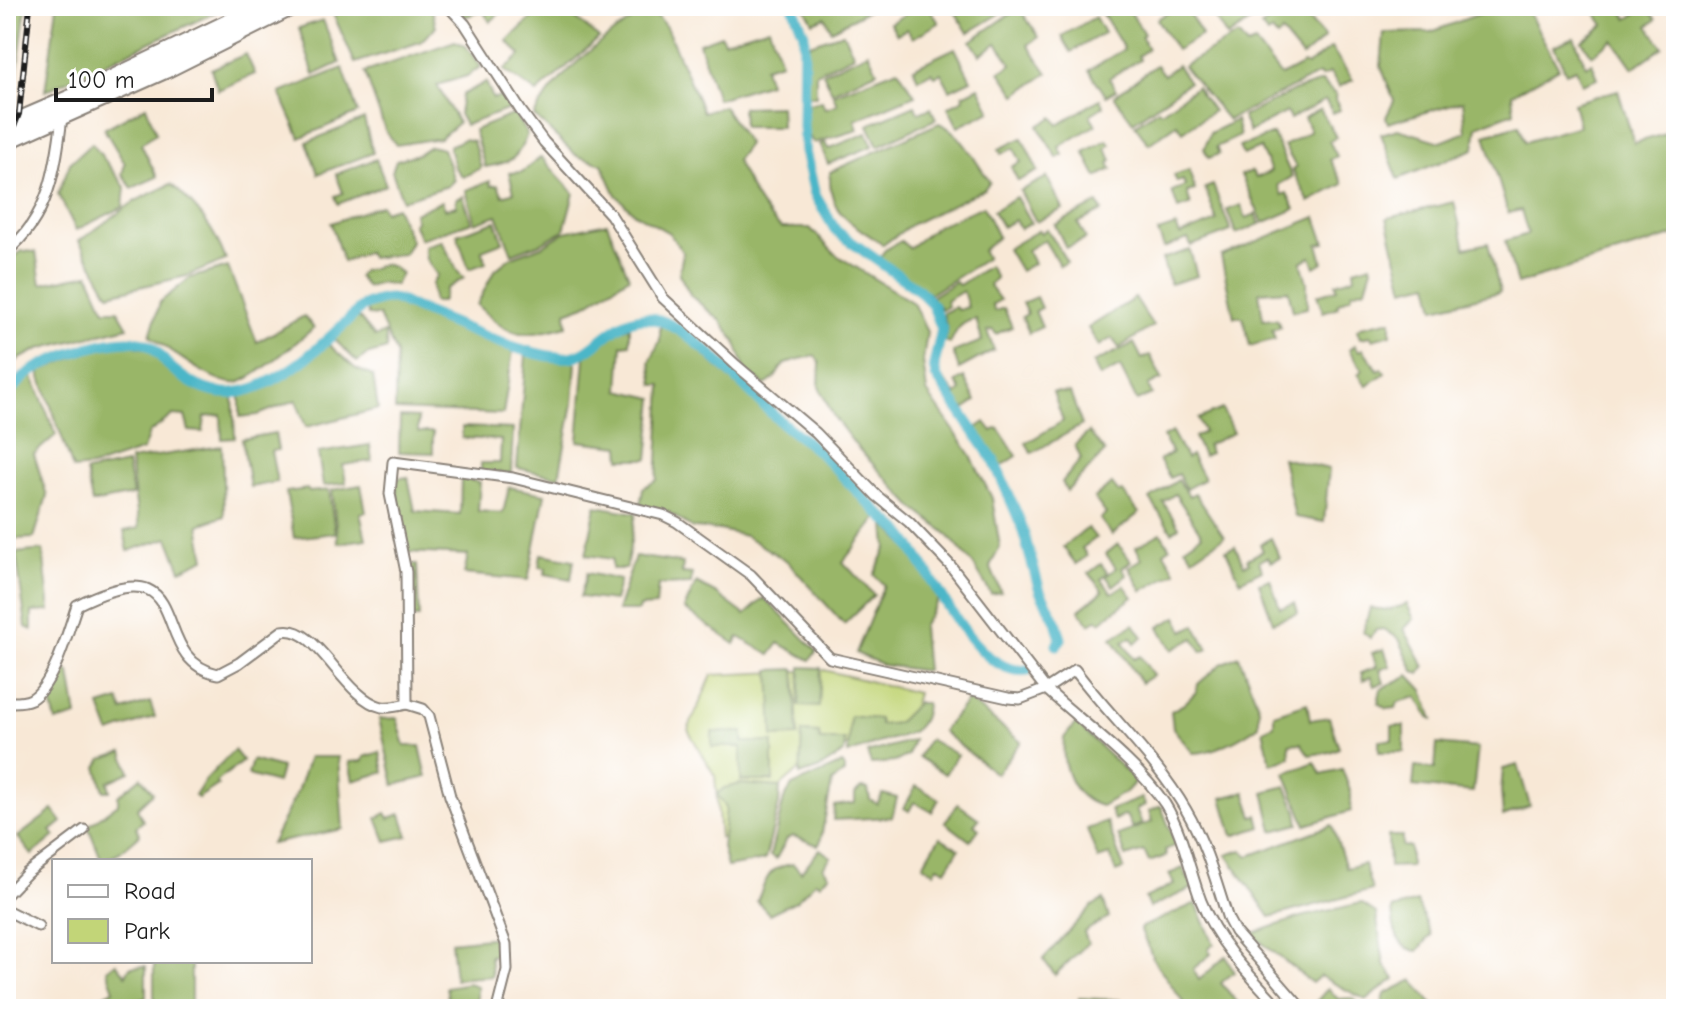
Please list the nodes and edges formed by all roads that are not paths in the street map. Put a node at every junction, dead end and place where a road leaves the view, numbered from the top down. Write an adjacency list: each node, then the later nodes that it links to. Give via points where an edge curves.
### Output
1 (263, 6): 5 (highway)
2 (293, 6): 4 (highway)
3 (448, 6): 8 (street, via 544,142 611,215 663,298 909,522 950,565)
4 (62, 117): 6 (highway); 7 (street, via 51,188 20,241)
5 (6, 126)
6 (6, 141)
7 (6, 252)
8 (1046, 689): 10 (street, via 1008,698 830,658 751,575 663,515 513,478 393,462 390,494 406,572); 15 (street, via 1163,801 1202,903); 15 (street, via 1075,670 1172,787 1199,833)
9 (6, 702): 10 (street, via 21,703 42,689 77,605 133,586 161,599 186,656 205,672 218,674 290,629 305,635 358,694 381,707)
10 (407, 704): 16 (street, via 429,716 450,796 506,944 507,970)
11 (84, 830): 12 (street)
12 (6, 895)
13 (6, 910): 14 (street)
14 (38, 926)
15 (1230, 939): 17 (street); 18 (street)
16 (497, 1009)
17 (1281, 1009)
18 (1302, 1009)

